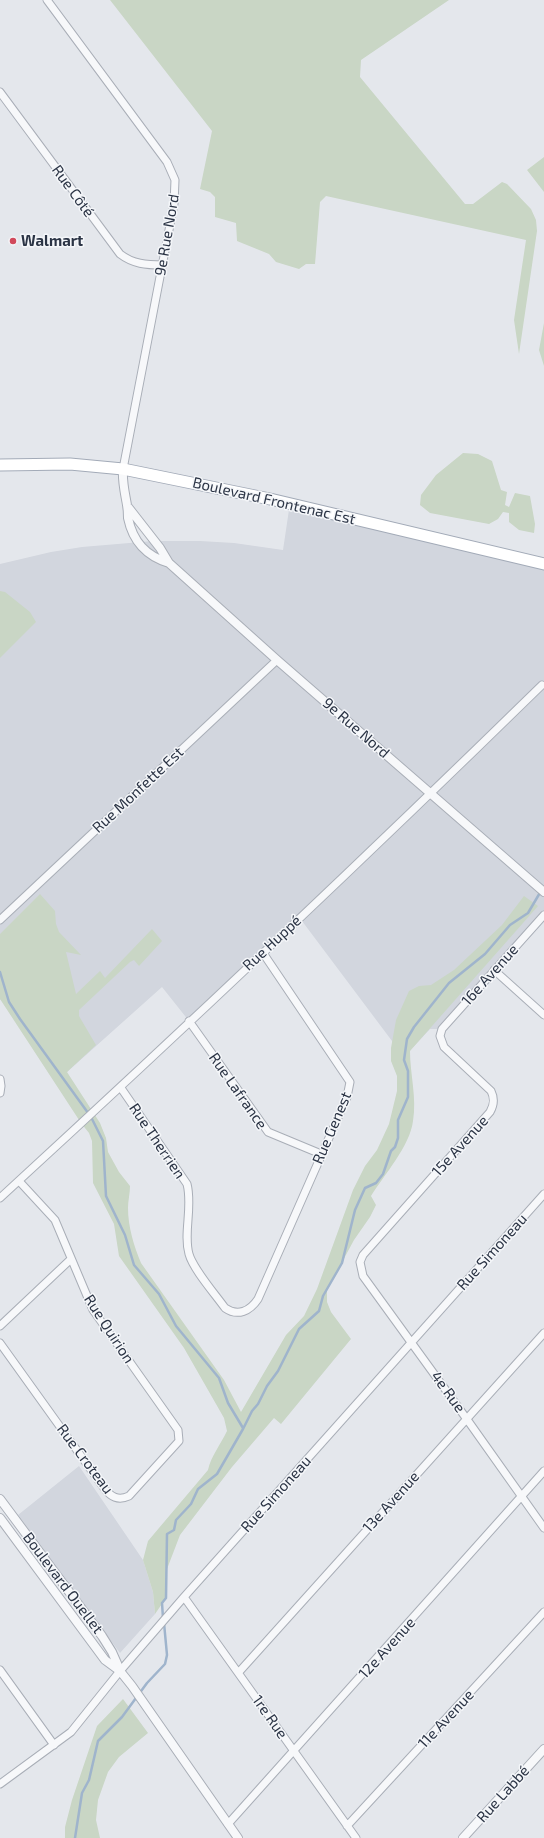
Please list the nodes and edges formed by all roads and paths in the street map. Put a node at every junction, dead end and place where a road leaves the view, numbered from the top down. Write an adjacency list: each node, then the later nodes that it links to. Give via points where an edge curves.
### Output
1 (47, 0): 3 (street, 9e Rue Nord, via 174,175 175,194)
2 (0, 92): 3 (street, Rue Côté, via 120,254 129,261)
3 (163, 265): 5 (street, 9e Rue Nord)
4 (0, 465): 5 (main road, Boulevard Frontenac Est, via 70,464)
5 (123, 469): 6 (street, 9e Rue Nord, via 123,488); 8 (main road, Boulevard Frontenac Est, via 270,499)
6 (128, 507): 7 (street, 9e Rue Nord); 7 (street, 9e Rue Nord, via 131,528 140,545 156,559)
7 (169, 563): 9 (street, 9e Rue Nord)
8 (544, 564)
9 (277, 660): 11 (street, 9e Rue Nord); 14 (street, Rue Monfette Est)
10 (542, 685): 11 (street, Rue Huppé)
11 (431, 793): 12 (street, 9e Rue Nord); 15 (street, Rue Huppé)
12 (544, 892)
13 (544, 915): 16 (street, 16e Avenue)
14 (0, 920)
15 (263, 952): 18 (street, Rue Huppé); 21 (street, Rue Genest, via 350,1082 347,1096)
16 (494, 970): 17 (street); 19 (street, 16e Avenue, via 442,1029)
17 (544, 1015)
18 (189, 1021): 20 (street, Rue Huppé); 21 (street, Rue Lafrance, via 268,1132)
19 (440, 1036): 25 (street, 15e Avenue, via 444,1047 492,1092 494,1105)
20 (121, 1088): 22 (street, Rue Huppé); 27 (street, Rue Therrien, via 187,1184 190,1203 188,1249 192,1261 225,1308 230,1312)
21 (321, 1154): 27 (street, Rue Genest, via 258,1299)
22 (19, 1181): 24 (street, Rue Huppé); 26 (street, Rue Quirion, via 55,1220)
23 (544, 1194): 30 (street, Rue Simoneau)
24 (0, 1198)
25 (363, 1255): 30 (street, 4e Rue, via 360,1262 363,1276)
26 (71, 1259): 28 (street); 33 (street, Rue Quirion, via 93,1310 178,1430)
27 (244, 1312)
28 (0, 1326)
29 (544, 1332): 32 (street, 13e Avenue)
30 (411, 1342): 32 (street, 4e Rue); 39 (street, Rue Simoneau)
31 (0, 1343): 33 (street, Rue Croteau, via 104,1488 114,1498 129,1496 176,1445)
32 (466, 1418): 35 (street, 4e Rue); 43 (street, 13e Avenue)
33 (179, 1436)
34 (544, 1471): 35 (street, 12e Avenue)
35 (521, 1497): 38 (street, 4e Rue); 46 (street, 12e Avenue)
36 (0, 1499): 42 (street, Boulevard Ouellet, via 102,1636)
37 (0, 1518): 42 (street, Boulevard Ouellet, via 105,1660)
38 (544, 1528)
39 (184, 1597): 42 (street, Rue Simoneau); 43 (street, 1re Rue)
40 (544, 1612): 49 (street, 11e Avenue)
41 (0, 1670): 44 (street)
42 (120, 1671): 44 (street, Rue Simoneau, via 71,1732); 48 (street, Boulevard Ouellet)
43 (239, 1672): 46 (street, 1re Rue)
44 (54, 1745): 47 (street, Rue Simoneau)
45 (544, 1749): 52 (street, Rue Labbé)
46 (294, 1752): 48 (street, 12e Avenue); 49 (street, 1re Rue)
47 (0, 1784)
48 (228, 1824): 50 (street, Boulevard Ouellet)
49 (347, 1826): 51 (street, 1re Rue)
50 (238, 1838)
51 (356, 1838)
52 (463, 1838)

